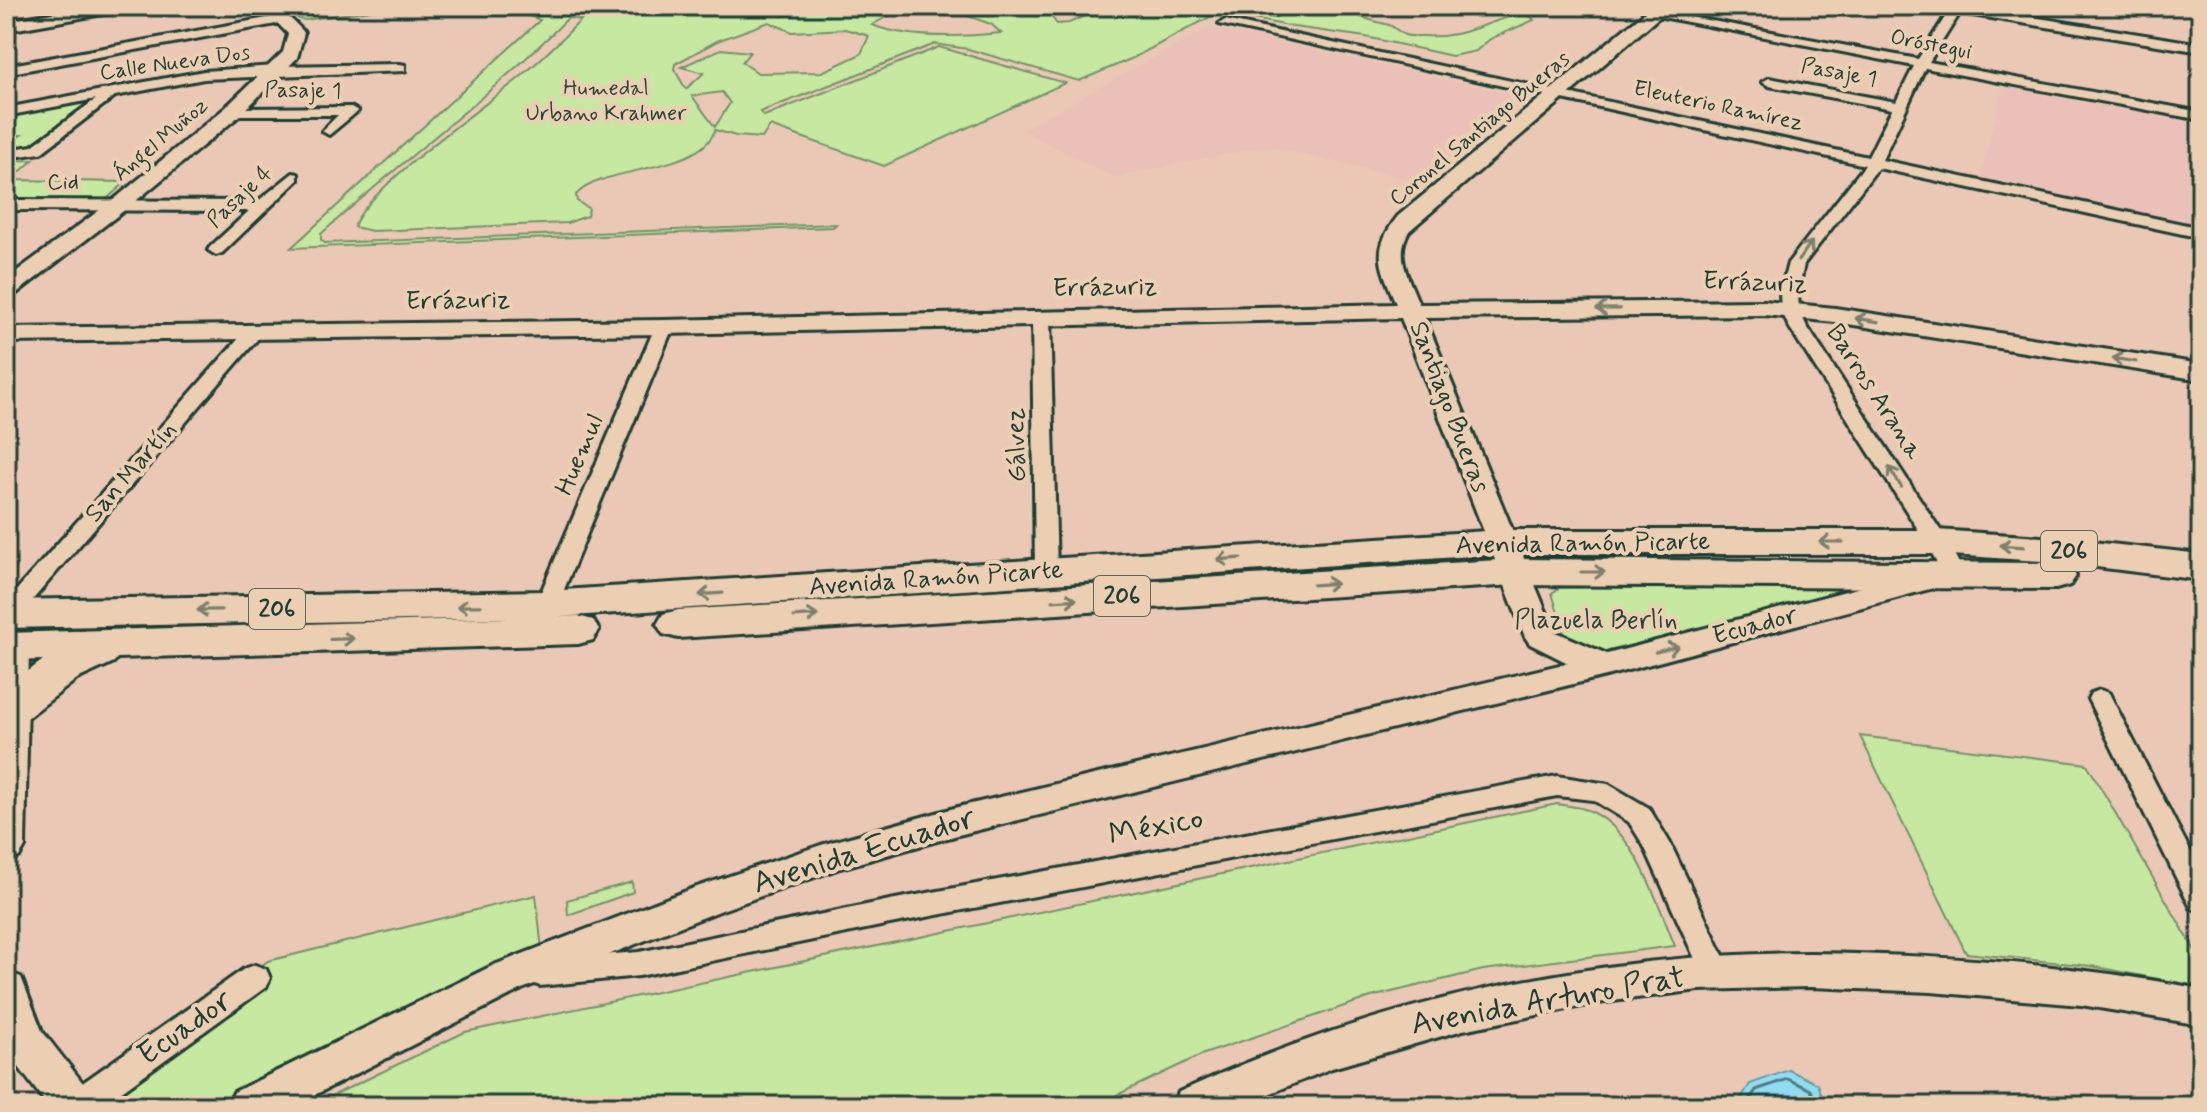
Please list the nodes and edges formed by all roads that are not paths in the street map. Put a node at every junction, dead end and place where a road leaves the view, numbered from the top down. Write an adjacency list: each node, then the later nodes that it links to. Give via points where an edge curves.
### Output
1 (64, 6): 7 (main road)
2 (120, 6): 9 (main road)
3 (1942, 6): 4 (street)
4 (1958, 7): 10 (street); 11 (street)
5 (1654, 10): 11 (street, Oróstegui); 17 (main road, Coronel Santiago Bueras)
6 (276, 13): 13 (street); 14 (main road, Ángel Muñoz, via 296,33 296,43)
7 (6, 16)
8 (1225, 24): 17 (street, Eleuterio Ramírez)
9 (6, 26)
10 (2201, 48)
11 (1921, 64): 18 (street); 21 (street, Oróstegui)
12 (400, 68): 14 (street, Calle Nueva Dos)
13 (6, 70)
14 (275, 70): 16 (street, Calle Nueva Dos, via 204,75); 20 (main road, Ángel Muñoz)
15 (1769, 82): 18 (street, Pasaje 1)
16 (116, 91): 19 (street, Calle Nueva Dos); 23 (street, via 36,150)
17 (1559, 95): 24 (street, Eleuterio Ramírez); 33 (main road, Coronel Santiago Bueras, via 1395,234 1391,263)
18 (1902, 107): 24 (street)
19 (6, 112)
20 (232, 112): 22 (street, Pasaje 1, via 351,111); 26 (main road, Ángel Muñoz)
21 (2201, 116)
22 (329, 131)
23 (6, 154)
24 (1875, 161): 29 (street, Eleuterio Ramírez); 32 (street, one-way to 24, via 1796,263)
25 (293, 177): 27 (street, Pasaje 4)
26 (124, 201): 27 (street, Cid); 28 (street, Cid); 31 (main road, Ángel Muñoz)
27 (267, 202): 30 (street, Pasaje 4)
28 (6, 205)
29 (2201, 233)
30 (216, 250)
31 (6, 290)
32 (1790, 309): 33 (main road, Errázuriz, one-way to 33); 38 (main road, Errázuriz, one-way to 32); 40 (street, Barros Arana, one-way to 32)
33 (1412, 311): 34 (main road, Errázuriz); 39 (main road, Santiago Bueras)
34 (1041, 317): 35 (main road, Errázuriz); 42 (street, Gálvez)
35 (664, 327): 36 (main road, Errázuriz); 44 (street, Huemul)
36 (255, 331): 37 (main road, Errázuriz); 45 (street, San Martín)
37 (6, 335)
38 (2201, 372)
39 (1508, 557): 40 (highway, Avenida Ramón Picarte / 206); 42 (highway, Avenida Ramón Picarte / 206, one-way to 42); 46 (main road, Santiago Bueras); 47 (highway, Avenida Ramón Picarte / 206, one-way to 39, via 535,632)
40 (1945, 557): 41 (highway, Avenida Ramón Picarte / 206, one-way to 40, via 2056,550); 43 (highway, Avenida Ramón Picarte / 206, via 2053,575); 48 (main road, Ecuador, one-way to 40)
41 (2201, 567)
42 (1046, 572): 44 (highway, Avenida Ramón Picarte / 206, one-way to 44)
43 (2201, 587)
44 (547, 604): 45 (highway, Avenida Ramón Picarte / 206, one-way to 45)
45 (8, 630): 47 (highway, Avenida Ramón Picarte / 206); 51 (main road)
46 (1541, 637): 48 (main road); 49 (main road)
47 (124, 645): 51 (highway, via 61,669)
48 (1606, 665): 49 (main road, Ecuador)
49 (1509, 686): 55 (main road, Avenida Ecuador, via 834,855)
50 (2100, 699): 53 (street)
51 (11, 707): 52 (main road)
52 (6, 847)
53 (2201, 900)
54 (1716, 972): 55 (street, México, via 1639,815 1599,791 1557,786 639,964); 58 (main road, Avenida Arturo Prat, via 1816,970 1982,978 2082,987); 61 (main road, Avenida Arturo Prat, via 1500,1002 1360,1037)
55 (508, 977): 60 (main road, Avenida Ecuador)
56 (255, 978): 59 (street, Ecuador)
57 (6, 989): 59 (main road, via 24,1041)
58 (2201, 1007)
59 (75, 1106)
60 (250, 1106)
61 (1195, 1106)

